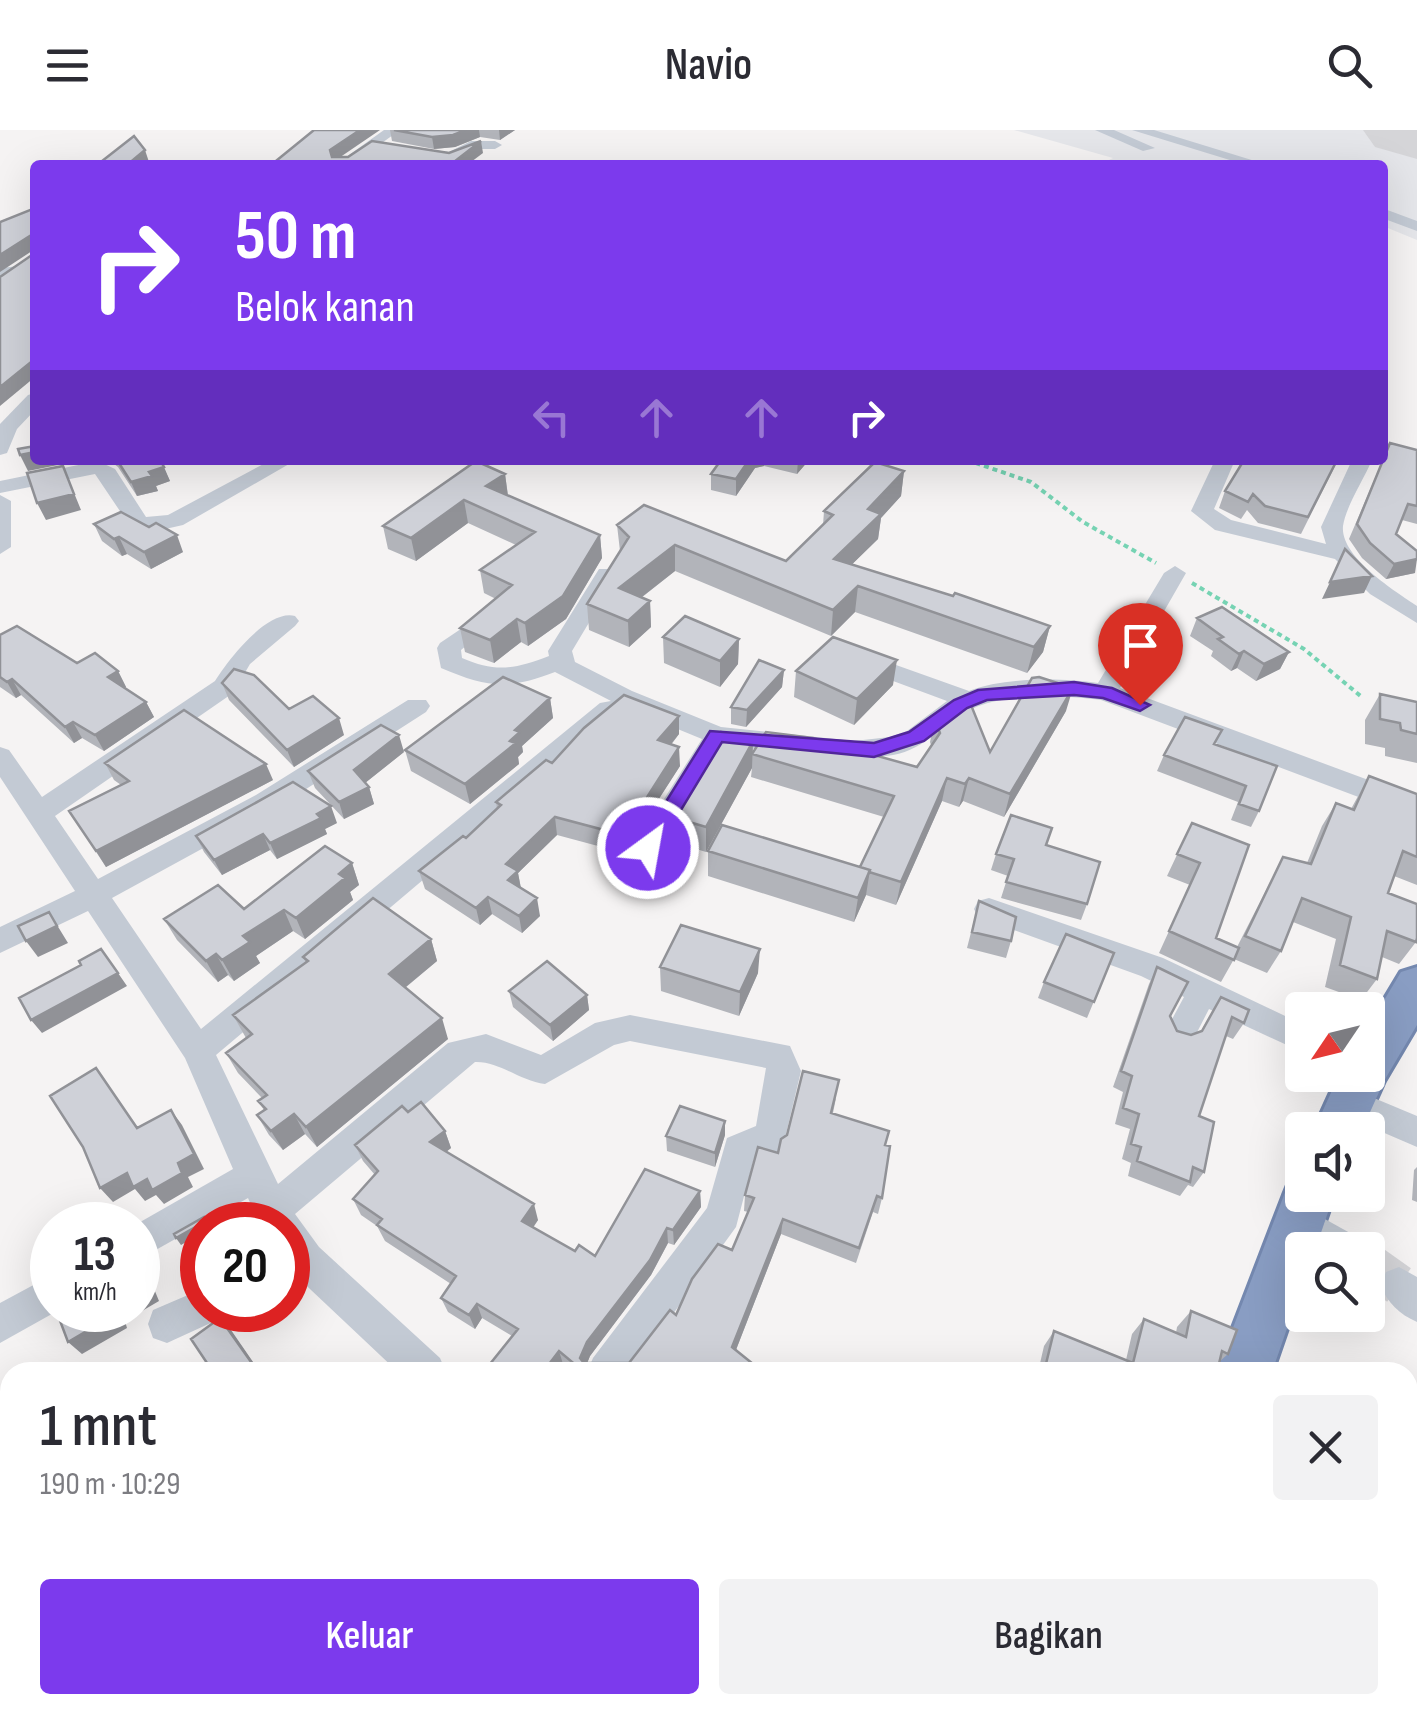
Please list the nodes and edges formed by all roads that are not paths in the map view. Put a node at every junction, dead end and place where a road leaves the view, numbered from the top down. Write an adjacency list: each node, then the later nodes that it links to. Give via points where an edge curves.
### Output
1 (1102, 130): 5 (street)
2 (1139, 130): 10 (street)
3 (394, 136): 7 (street)
4 (496, 146): 9 (street, via 474,144)
5 (1148, 148)
6 (408, 150): 8 (street)
7 (349, 160)
8 (434, 160)
9 (443, 160)
10 (1244, 160)
11 (1388, 214): 12 (street)
12 (1417, 226)
13 (0, 273): 14 (street)
14 (28, 274): 15 (street)
15 (0, 284)
16 (30, 405): 17 (street, via 8,427)
17 (0, 449)
18 (1388, 449): 19 (street)
19 (1417, 456)
20 (113, 465): 24 (street)
21 (277, 465): 24 (street, via 176,520 152,524 138,520)
22 (1222, 465): 28 (street, via 1202,511 1212,520)
23 (1360, 465): 28 (street, via 1332,527)
24 (103, 468): 25 (street)
25 (0, 486)
26 (0, 510): 27 (street)
27 (0, 547)
28 (1344, 555): 32 (street)
29 (616, 560): 35 (street)
30 (1176, 574): 36 (street)
31 (488, 616): 35 (street, via 448,648 450,662 503,680)
32 (1417, 616)
33 (287, 621): 43 (street, via 241,659 224,687)
34 (833, 651): 38 (street)
35 (560, 661): 37 (street)
36 (1106, 692): 38 (street, via 1020,691); 42 (street)
37 (623, 697): 40 (street); 52 (street)
38 (969, 700): 40 (street, via 916,737 874,750)
39 (417, 706): 45 (street, via 342,758)
40 (717, 735): 44 (street)
41 (0, 756): 43 (street)
42 (1417, 808)
43 (38, 813): 45 (street)
44 (648, 848)
45 (95, 894): 47 (street); 52 (street)
46 (988, 909): 49 (street)
47 (0, 941)
48 (1417, 985): 53 (highway)
49 (1202, 992): 50 (street); 51 (street)
50 (1285, 1031)
51 (1180, 1034)
52 (198, 1051): 55 (street)
53 (1355, 1094): 54 (street)
54 (1417, 1132)
55 (254, 1176): 56 (street); 60 (street)
56 (268, 1202)
57 (1303, 1212): 69 (highway)
58 (1308, 1212): 61 (street)
59 (310, 1214): 68 (street, via 460,1053 472,1048 496,1047 524,1066 545,1070 606,1033 630,1028 778,1056 784,1071 770,1140 740,1149 723,1216)
60 (160, 1230)
61 (1328, 1232)
62 (310, 1261): 67 (street)
63 (30, 1306): 65 (street)
64 (180, 1318): 66 (street)
65 (0, 1324)
66 (167, 1324)
67 (416, 1362)
68 (614, 1362)
69 (1248, 1362)

